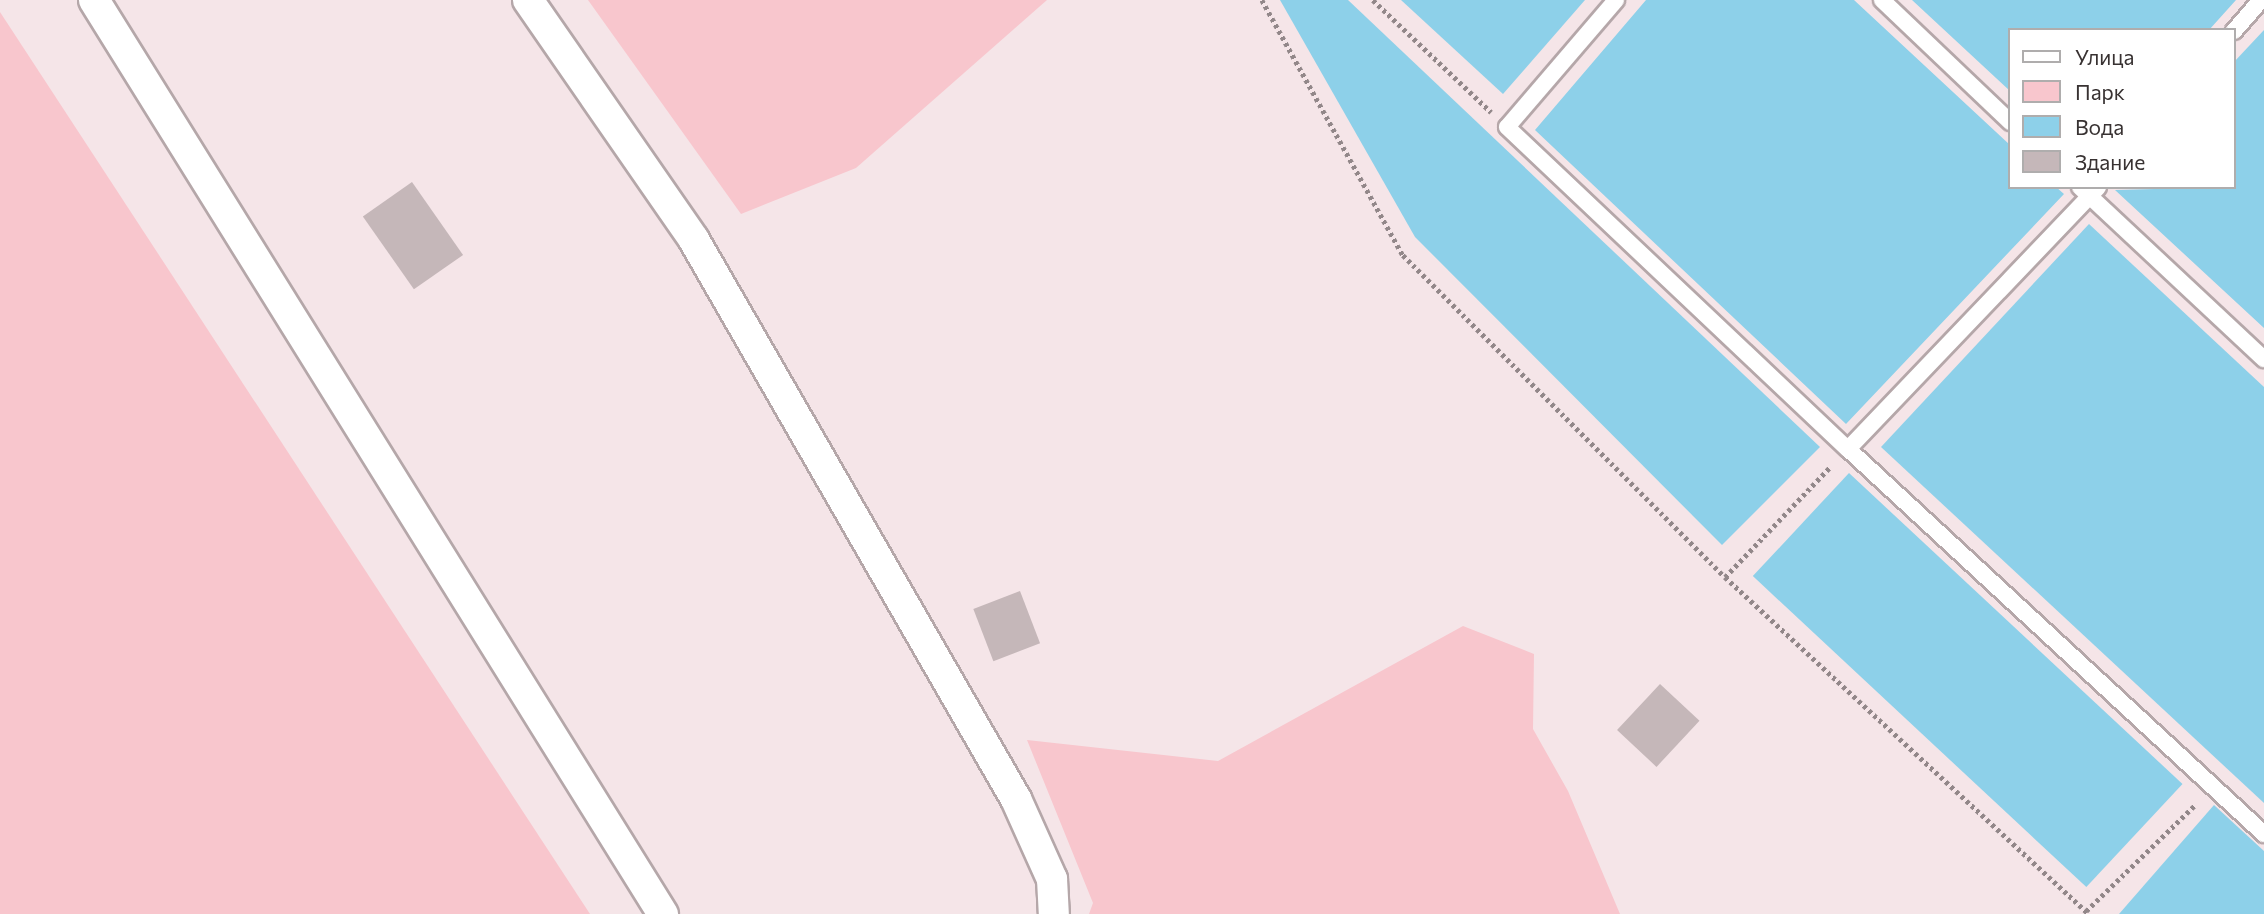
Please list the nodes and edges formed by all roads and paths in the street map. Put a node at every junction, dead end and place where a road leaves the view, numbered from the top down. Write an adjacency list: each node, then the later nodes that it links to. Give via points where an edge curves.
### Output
1 (94, 0): 18 (street)
2 (528, 0): 19 (street, via 694,240 1016,799 1052,878)
3 (1262, 0): 14 (path, via 1403,255)
4 (1373, 0): 10 (path)
5 (1616, 0): 10 (lane)
6 (1882, 0): 9 (lane)
7 (2261, 0): 8 (lane)
8 (2236, 29)
9 (2008, 120)
10 (1507, 127): 13 (lane)
11 (2089, 190): 12 (lane); 13 (lane)
12 (2264, 359)
13 (1848, 449): 14 (path); 15 (lane)
14 (1725, 577): 17 (path)
15 (2212, 788): 16 (lane); 17 (path)
16 (2264, 834)
17 (2088, 912)
18 (663, 914)
19 (1054, 914)

